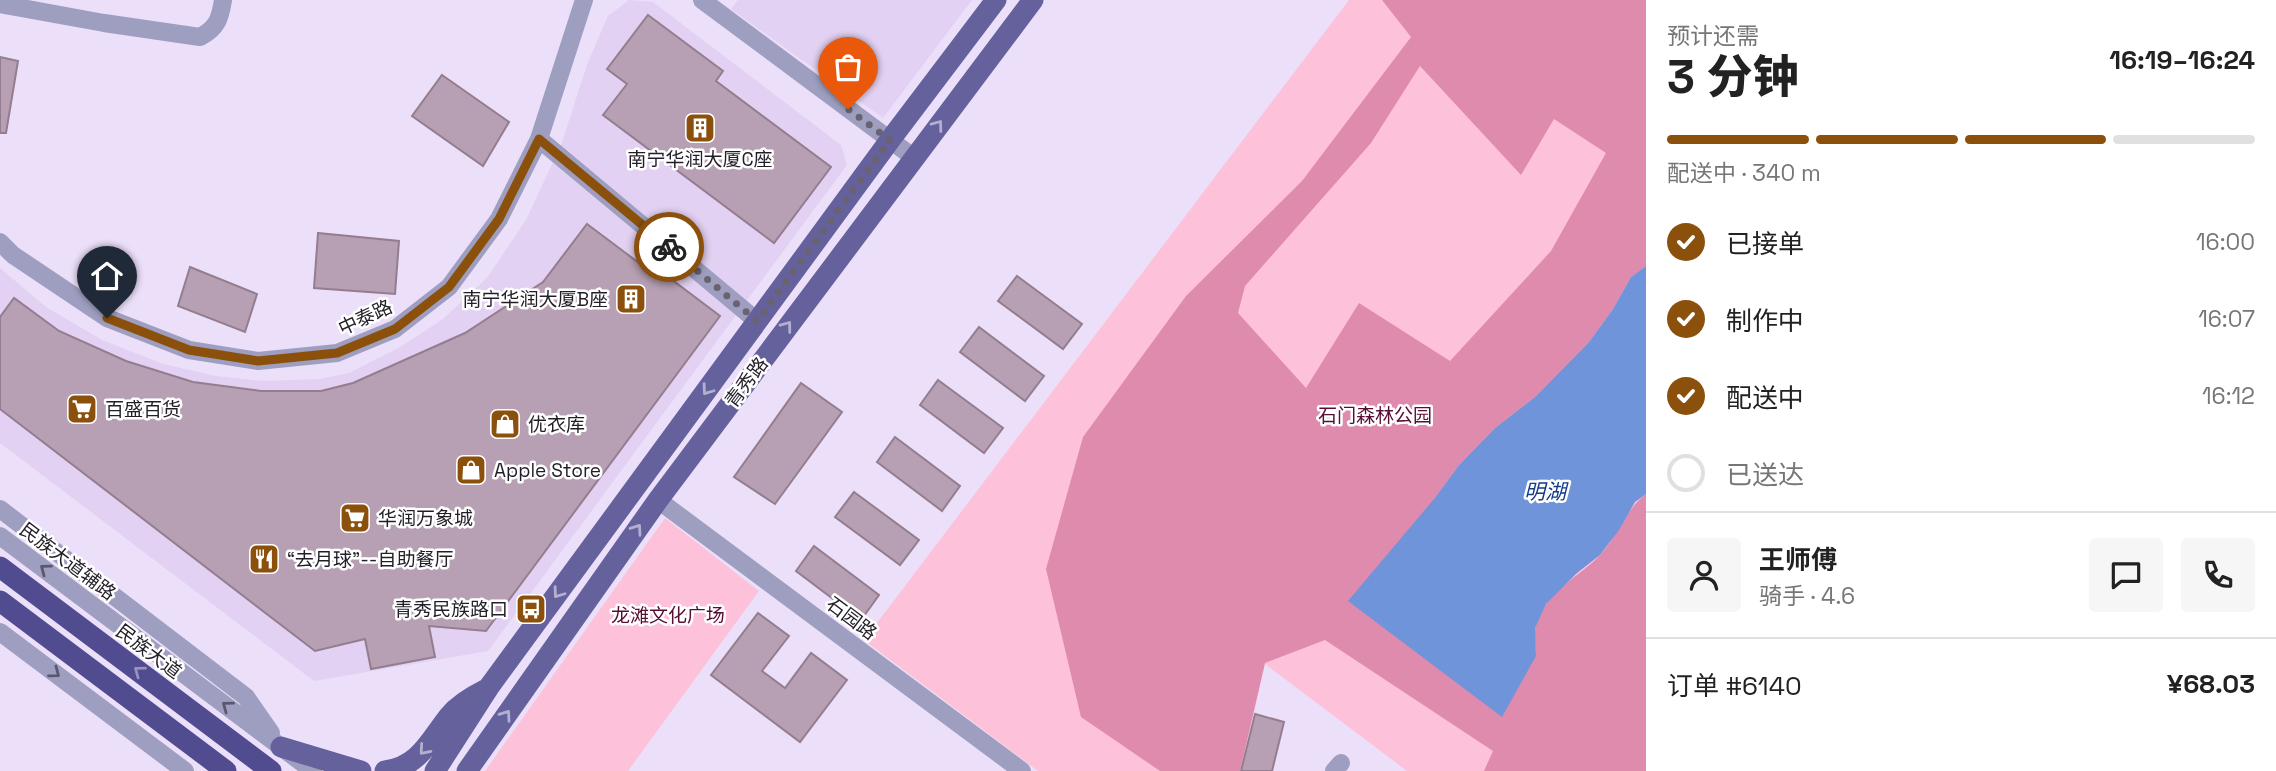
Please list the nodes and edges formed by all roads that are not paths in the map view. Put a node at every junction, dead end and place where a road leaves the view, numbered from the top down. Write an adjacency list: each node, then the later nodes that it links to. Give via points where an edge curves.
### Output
1 (223, 0): 6 (street, via 220,19 200,37)
2 (584, 0): 7 (street, 中泰路)
3 (702, 0): 8 (street)
4 (996, 0): 8 (main road, 青秀路)
5 (1033, 0): 9 (main road, 青秀路, one-way to 5)
6 (0, 4)
7 (539, 139): 10 (street, 中泰路, via 499,219 449,287 395,329 337,353 258,361 189,350 107,318); 11 (street)
8 (890, 140): 9 (street); 11 (main road, 青秀路)
9 (913, 157): 12 (main road, 青秀路, one-way to 9)
10 (0, 242)
11 (757, 321): 18 (main road, 青秀路, one-way to 18)
12 (658, 499): 29 (main road, 青秀路, one-way to 12); 30 (street, 石园路)
13 (0, 509): 20 (street, via 246,697)
14 (0, 536): 20 (street, 民族大道辅路, one-way to 14)
15 (0, 567): 24 (highway, 民族大道, one-way to 15)
16 (0, 601): 23 (highway)
17 (0, 632): 19 (street, one-way to 19)
18 (489, 687): 27 (main road, one-way to 27, via 450,715 412,763); 28 (main road, 青秀路)
19 (117, 720): 21 (street); 22 (street)
20 (281, 747): 25 (street, 民族大道辅路); 26 (main road)
21 (165, 771)
22 (185, 771)
23 (226, 771)
24 (271, 771)
25 (313, 771)
26 (361, 771)
27 (385, 771)
28 (435, 771)
29 (467, 771)
30 (1022, 771)

